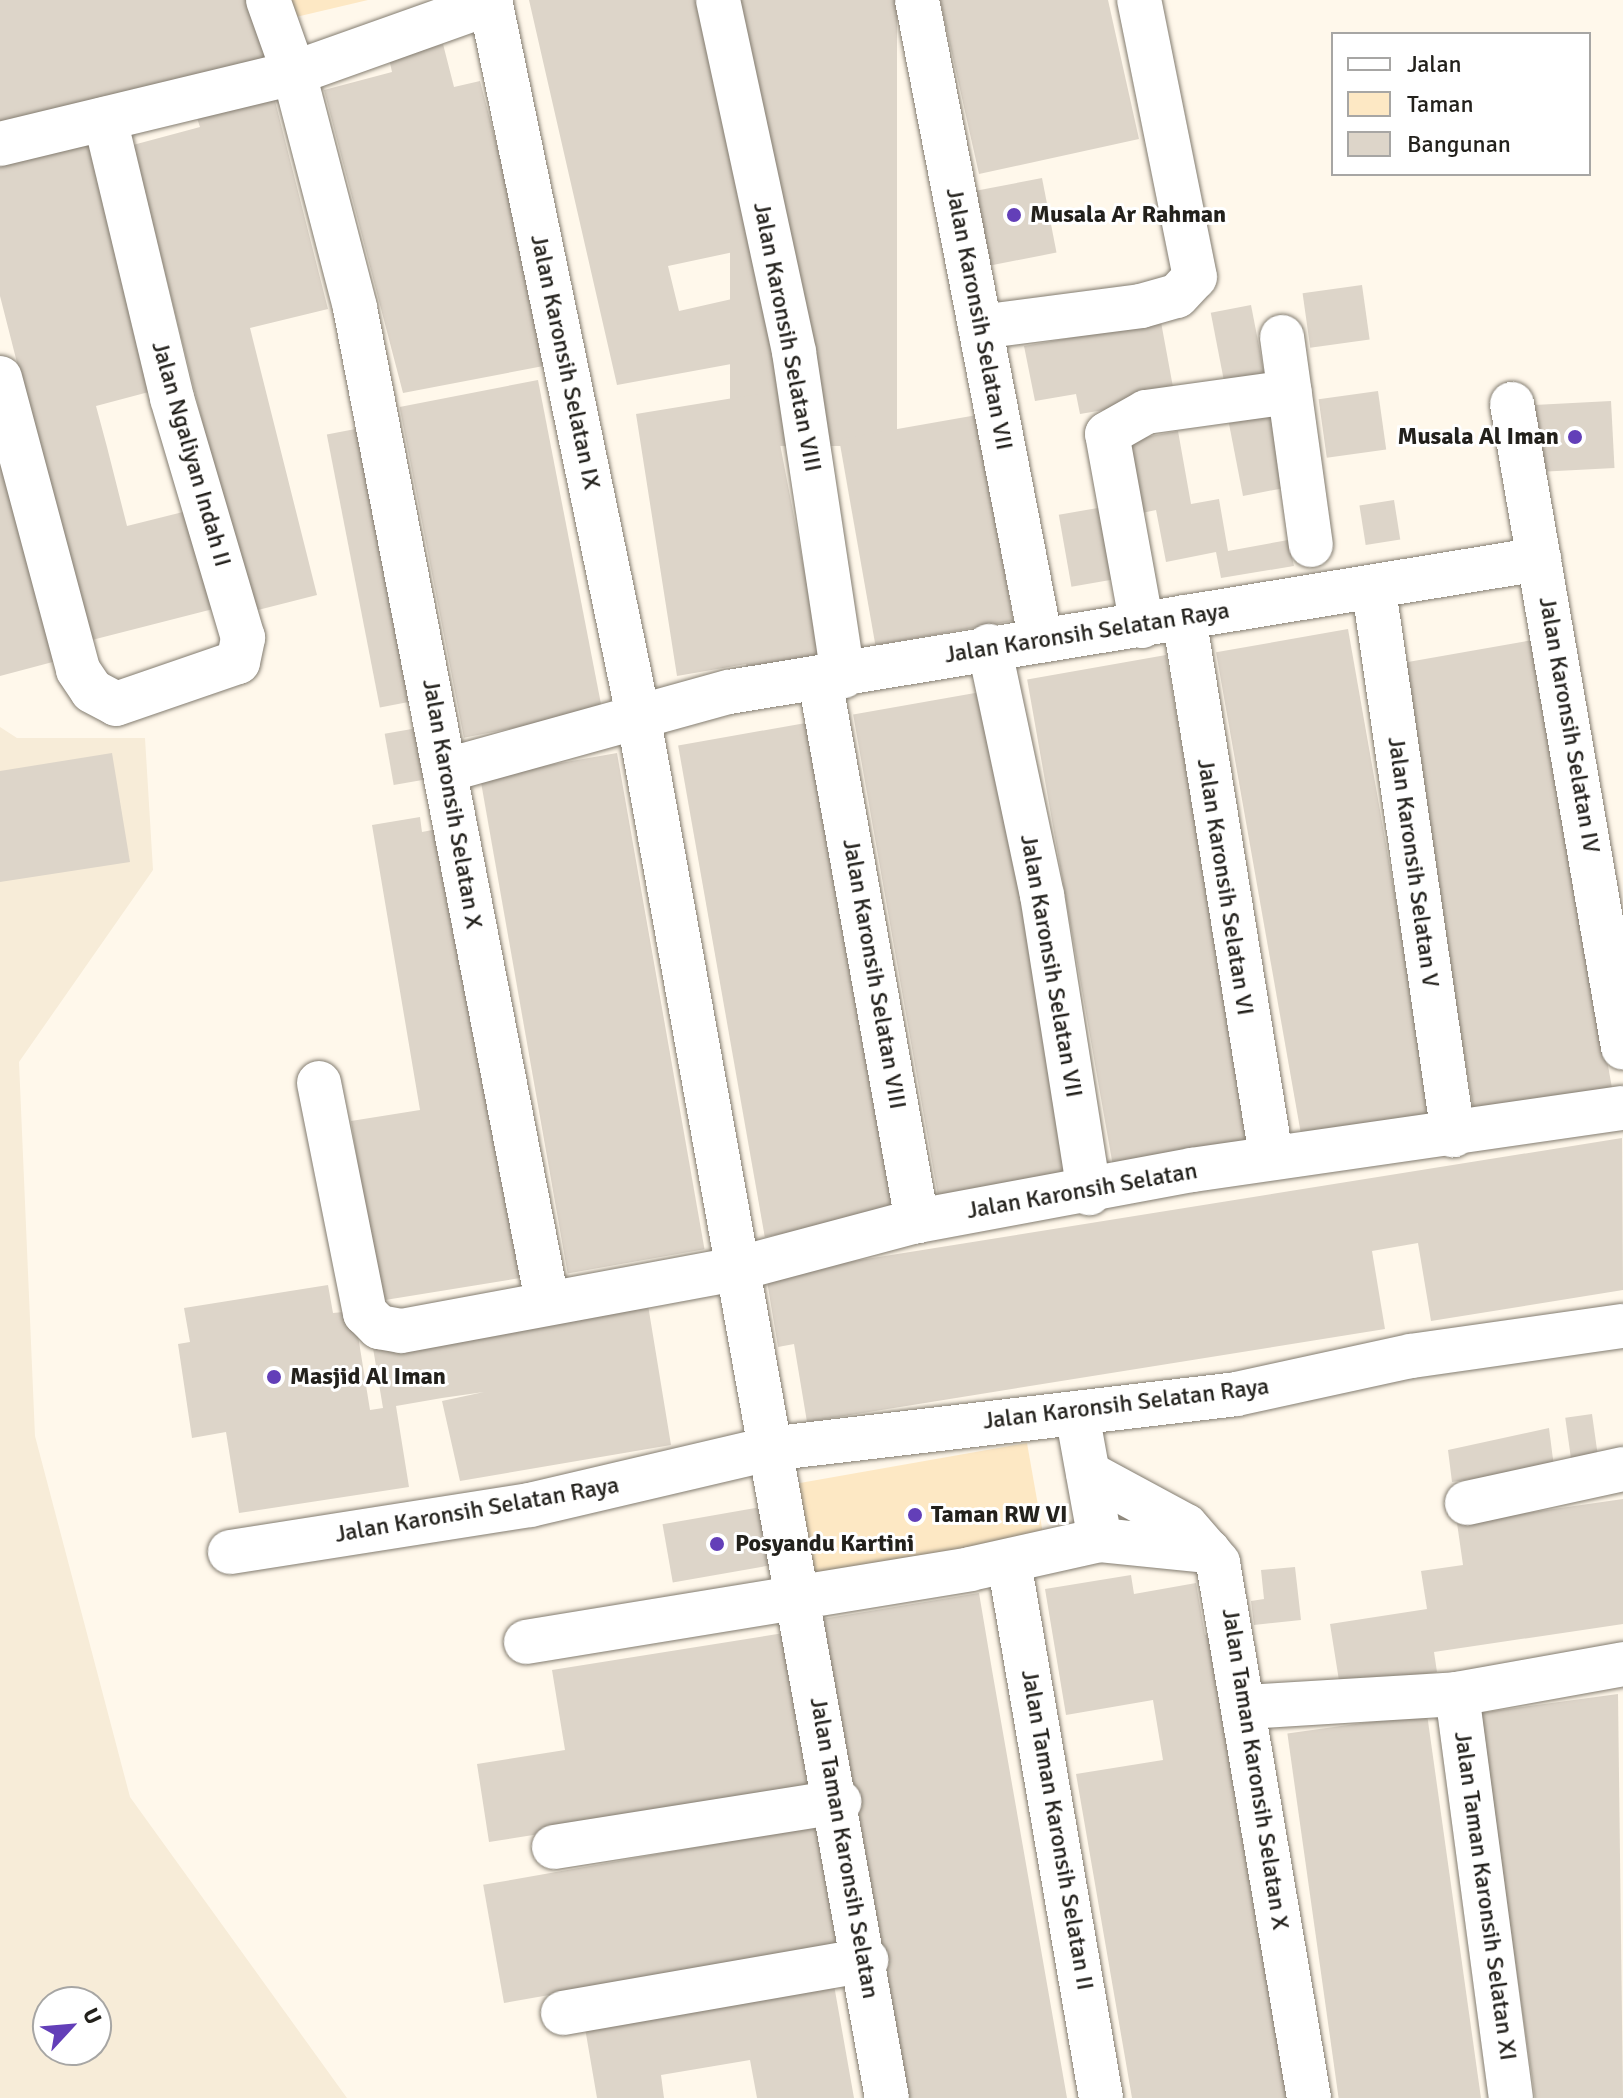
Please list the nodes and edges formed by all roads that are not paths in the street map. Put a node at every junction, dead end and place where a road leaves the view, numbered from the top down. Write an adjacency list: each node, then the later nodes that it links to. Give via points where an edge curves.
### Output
1 (268, 0): 6 (street, Jalan Karonsih Selatan X)
2 (718, 0): 21 (street, Jalan Karonsih Selatan VIII, via 794,352)
3 (917, 0): 9 (street, Jalan Karonsih Selatan VII)
4 (1139, 0): 9 (street, via 1195,256 1189,290 1141,306)
5 (491, 2): 6 (street); 22 (street, Jalan Karonsih Selatan IX)
6 (294, 73): 7 (street); 23 (street, Jalan Karonsih Selatan X, via 355,308)
7 (105, 119): 8 (street); 11 (street, Jalan Ngaliyan Indah II, via 172,398 243,638 238,662 116,704 103,702 78,670)
8 (0, 144)
9 (980, 327): 19 (street, Jalan Karonsih Selatan VII)
10 (1282, 337): 12 (street)
11 (0, 378)
12 (1290, 392): 14 (street); 18 (street, via 1146,412 1107,434)
13 (1512, 404): 15 (street, Jalan Karonsih Selatan IV)
14 (1311, 545)
15 (1539, 559): 16 (street, Jalan Karonsih Selatan Raya); 24 (street, Jalan Karonsih Selatan IV)
16 (1374, 590): 17 (street, Jalan Karonsih Selatan Raya); 27 (street, Jalan Karonsih Selatan V)
17 (1184, 617): 18 (street, Jalan Karonsih Selatan Raya); 28 (street, Jalan Karonsih Selatan VI)
18 (1142, 626): 19 (street, Jalan Karonsih Selatan Raya)
19 (1040, 637): 20 (street, Jalan Karonsih Selatan Raya)
20 (989, 646): 21 (street, Jalan Karonsih Selatan Raya); 29 (street, Jalan Karonsih Selatan VII, via 1042,895)
21 (831, 678): 22 (street, Jalan Karonsih Selatan Raya, via 729,692); 30 (street, Jalan Karonsih Selatan VIII)
22 (639, 720): 23 (street, Jalan Karonsih Selatan Raya); 31 (street)
23 (447, 770): 32 (street, Jalan Karonsih Selatan X)
24 (1623, 1047)
25 (319, 1083): 32 (street, Jalan Karonsih Selatan, via 365,1313 379,1327 401,1331)
26 (1623, 1108): 27 (street, Jalan Karonsih Selatan)
27 (1453, 1135): 28 (street, Jalan Karonsih Selatan)
28 (1271, 1156): 29 (street, Jalan Karonsih Selatan)
29 (1089, 1193): 30 (street, Jalan Karonsih Selatan)
30 (917, 1221): 31 (street, Jalan Karonsih Selatan)
31 (736, 1269): 32 (street, Jalan Karonsih Selatan); 35 (street)
32 (547, 1301)
33 (1623, 1326): 34 (street, Jalan Karonsih Selatan Raya, via 1411,1356 1236,1394)
34 (1077, 1414): 35 (street, Jalan Karonsih Selatan Raya); 37 (street)
35 (769, 1449): 41 (street, Jalan Karonsih Selatan Raya, via 530,1505); 43 (street, Jalan Taman Karonsih Selatan)
36 (1623, 1469): 38 (street)
37 (1088, 1473): 39 (street); 40 (street, Jalan Taman Karonsih Selatan X, via 1186,1526)
38 (1467, 1503)
39 (1100, 1540): 40 (street); 42 (street)
40 (1208, 1551): 47 (street, Jalan Taman Karonsih Selatan X, via 1224,1580)
41 (230, 1552)
42 (1009, 1562): 43 (street); 53 (street, Jalan Taman Karonsih Selatan II)
43 (797, 1599): 44 (street); 48 (street, Jalan Taman Karonsih Selatan)
44 (526, 1642)
45 (1623, 1664): 46 (street)
46 (1457, 1694): 47 (street); 55 (street, Jalan Taman Karonsih Selatan XI)
47 (1246, 1707): 54 (street, Jalan Taman Karonsih Selatan X)
48 (839, 1802): 49 (street); 50 (street, Jalan Taman Karonsih Selatan)
49 (554, 1847)
50 (866, 1960): 51 (street); 52 (street, Jalan Taman Karonsih Selatan)
51 (563, 2013)
52 (887, 2098)
53 (1101, 2098)
54 (1309, 2098)
55 (1511, 2098)

